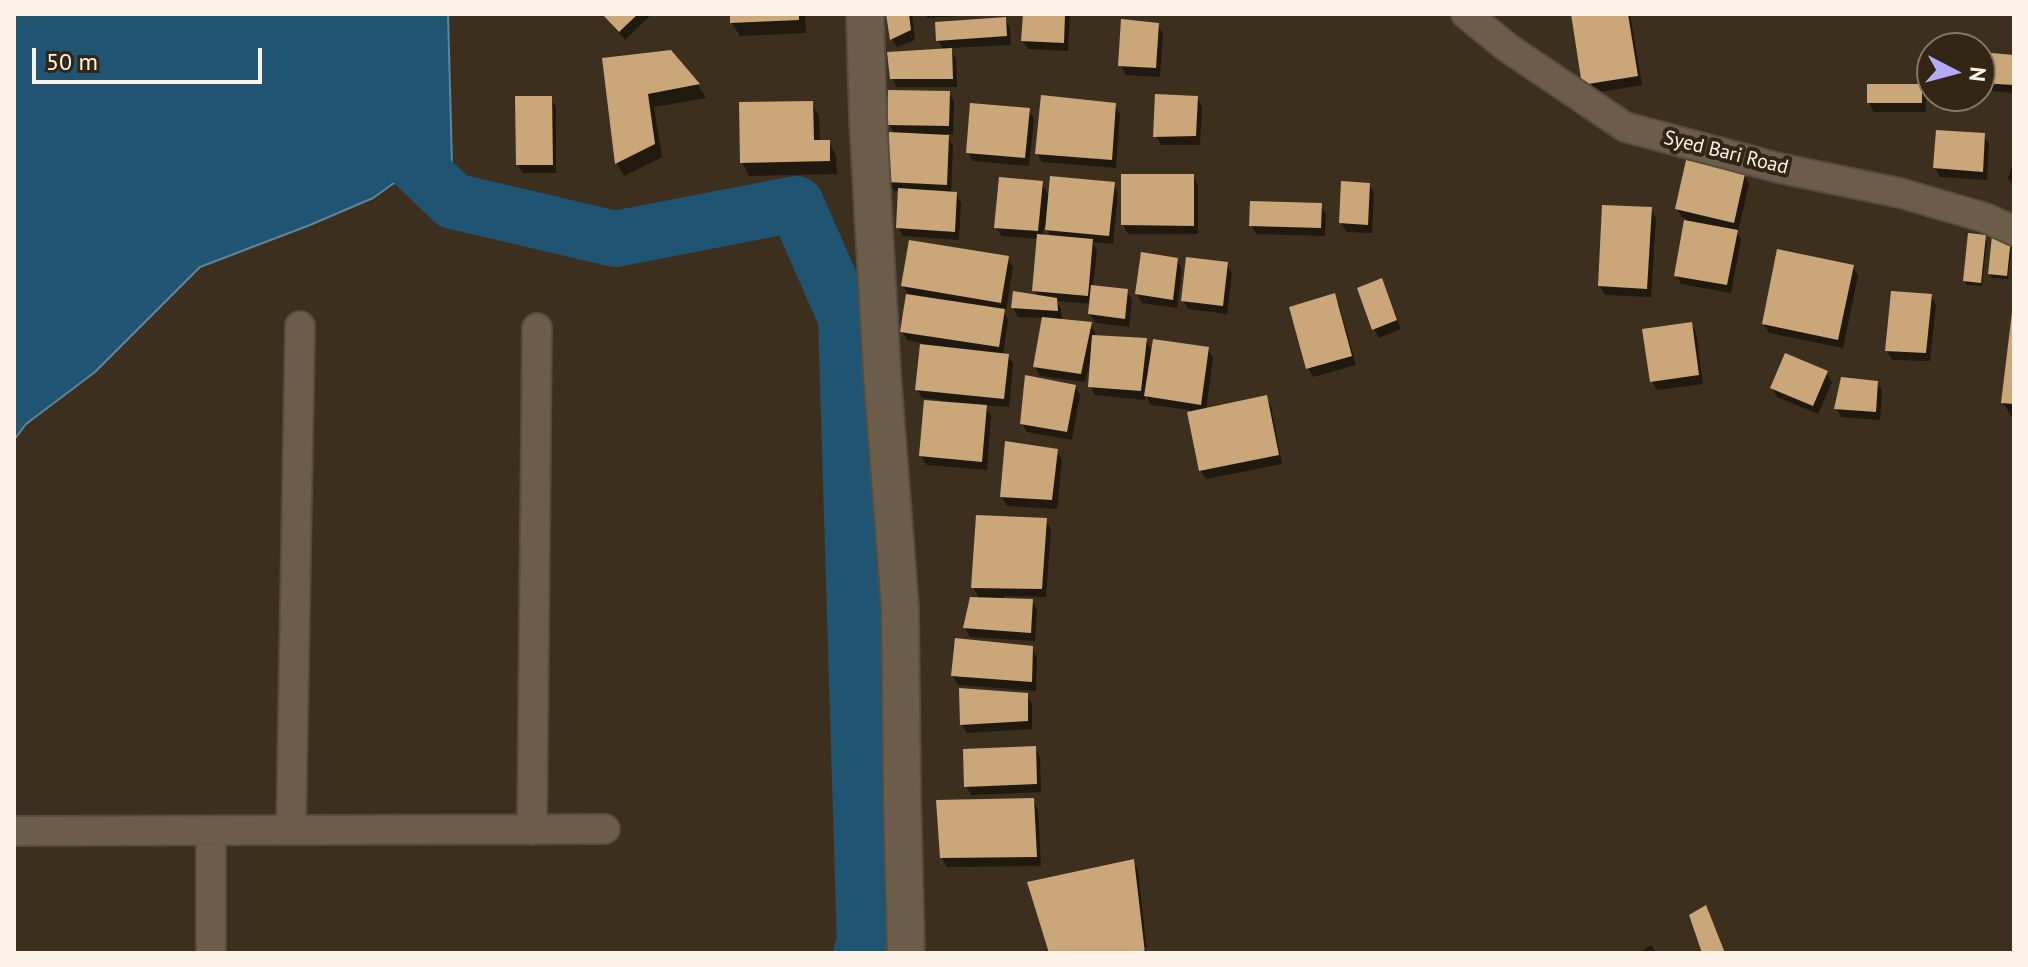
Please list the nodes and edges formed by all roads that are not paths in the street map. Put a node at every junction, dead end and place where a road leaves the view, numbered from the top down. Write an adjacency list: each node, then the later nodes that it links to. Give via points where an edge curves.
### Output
1 (865, 14): 12 (street, via 882,373 900,607)
2 (1466, 14): 3 (street, Syed Bari Road, via 1625,127 1900,193)
3 (2014, 231)
4 (300, 326): 7 (street)
5 (537, 328): 8 (street)
6 (605, 829): 8 (street)
7 (291, 830): 8 (street); 10 (street)
8 (532, 830)
9 (14, 831): 10 (street)
10 (211, 831): 11 (street)
11 (211, 953)
12 (906, 953)

